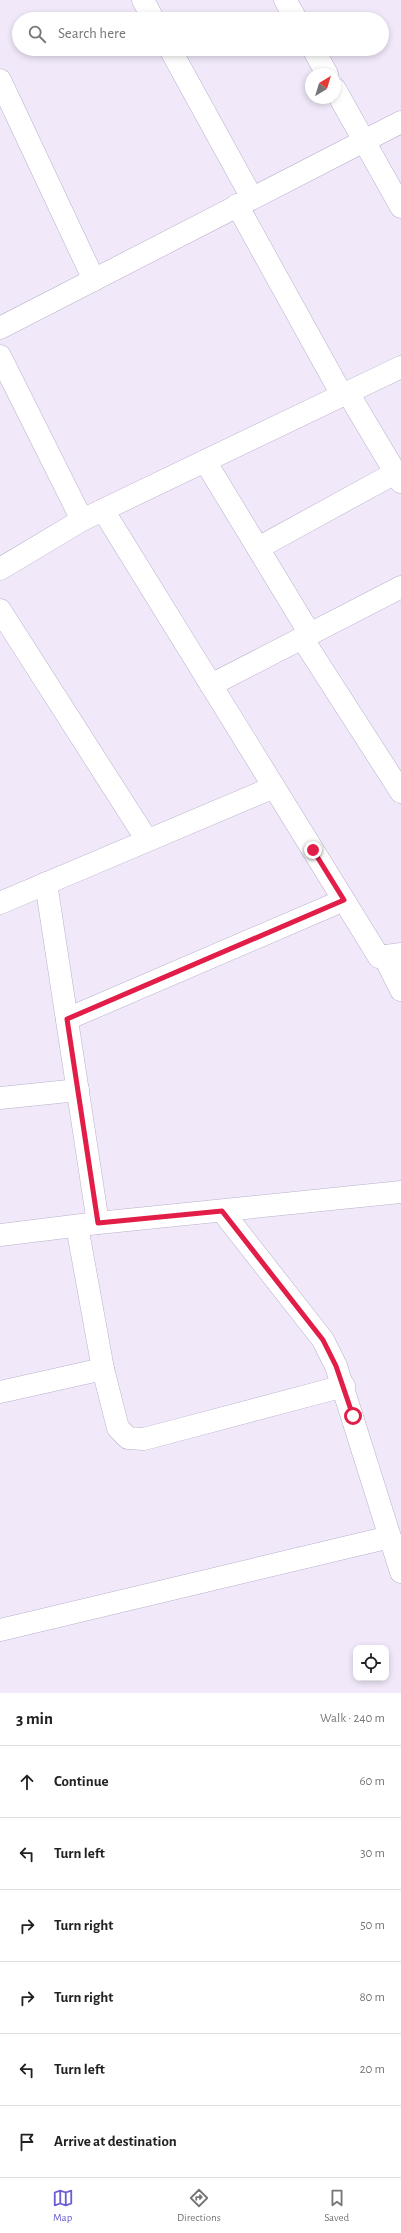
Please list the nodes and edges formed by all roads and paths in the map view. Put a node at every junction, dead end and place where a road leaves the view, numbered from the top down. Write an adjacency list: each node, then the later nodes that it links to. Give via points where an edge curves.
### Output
1 (143, 0): 3 (street)
2 (286, 0): 4 (street)
3 (149, 12)
4 (292, 12)
5 (173, 56): 12 (street)
6 (317, 56): 7 (street)
7 (324, 68)
8 (0, 80): 14 (street)
9 (341, 100): 11 (street)
10 (401, 122): 11 (street)
11 (364, 140): 12 (street); 13 (street)
12 (245, 202): 14 (street); 18 (street)
13 (401, 207)
14 (94, 280): 15 (street)
15 (0, 328)
16 (0, 356): 22 (street)
17 (401, 367): 18 (street)
18 (345, 394): 19 (street); 20 (street)
19 (205, 461): 21 (street); 23 (street)
20 (398, 478): 23 (street)
21 (103, 510): 22 (street); 28 (street)
22 (82, 520): 24 (street)
23 (258, 548): 27 (street)
24 (0, 569)
25 (401, 587): 27 (street)
26 (2, 619): 31 (street)
27 (306, 636): 28 (street); 30 (street)
28 (211, 685): 29 (street)
29 (274, 787): 31 (street); 33 (street)
30 (401, 792)
31 (147, 840): 32 (street)
32 (46, 883): 34 (street); 37 (street)
33 (344, 900): 35 (street, via 378,957); 37 (street)
34 (0, 903)
35 (393, 955): 36 (street)
36 (401, 990)
37 (67, 1019): 38 (street)
38 (78, 1090): 39 (street); 42 (street)
39 (0, 1098)
40 (401, 1192): 41 (street)
41 (222, 1211): 42 (street); 45 (street, via 323,1340)
42 (88, 1224): 43 (street); 44 (street)
43 (0, 1235)
44 (103, 1369): 45 (street, via 118,1428 128,1438 144,1439); 46 (street)
45 (344, 1386): 47 (street)
46 (0, 1392)
47 (390, 1537): 48 (street); 49 (street)
48 (401, 1572)
49 (0, 1630)

